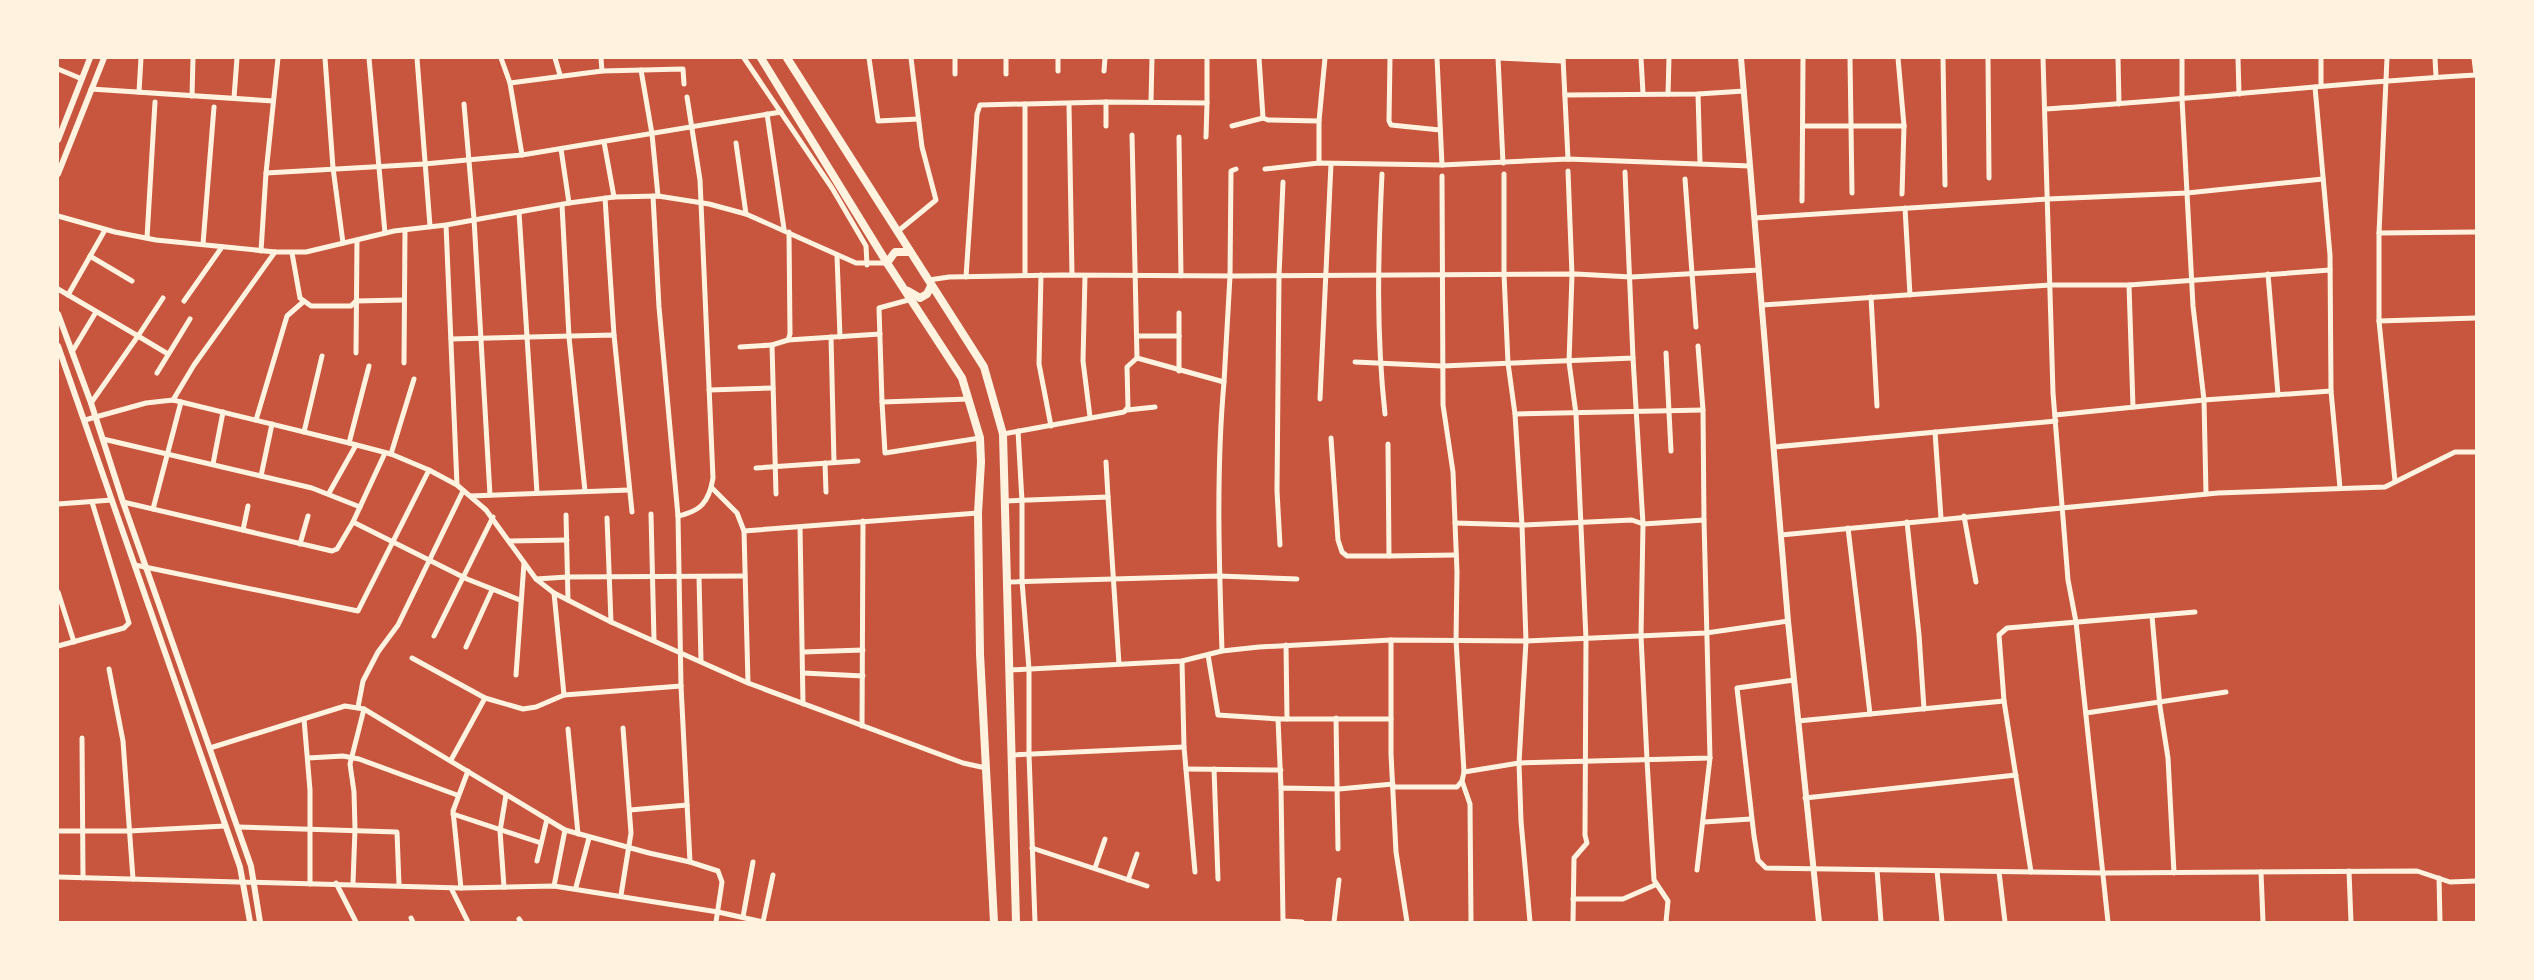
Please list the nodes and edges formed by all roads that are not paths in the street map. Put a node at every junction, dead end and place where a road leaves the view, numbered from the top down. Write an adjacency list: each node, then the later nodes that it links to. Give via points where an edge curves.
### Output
1 (90, 58): 56 (street)
2 (104, 58): 61 (street)
3 (141, 58): 63 (street)
4 (193, 58): 69 (street)
5 (237, 58): 71 (street)
6 (278, 58): 73 (street)
7 (325, 58): 115 (street)
8 (370, 58): 113 (street)
9 (416, 58): 109 (street)
10 (501, 58): 58 (street)
11 (555, 58): 54 (street)
12 (601, 58): 48 (street)
13 (744, 58): 84 (street)
14 (761, 58): 167 (highway)
15 (789, 58): 152 (highway)
16 (869, 58): 87 (street, via 878,121)
17 (911, 58): 87 (street)
18 (955, 58): 51 (street)
19 (1006, 58): 52 (street)
20 (1058, 58): 49 (street)
21 (1105, 58): 50 (street)
22 (1152, 58): 74 (street)
23 (1207, 58): 77 (street)
24 (1259, 58): 86 (street)
25 (1325, 58): 88 (street)
26 (1390, 58): 95 (street, via 1391,125)
27 (1437, 58): 95 (street)
28 (1498, 58): 45 (street); 108 (street)
29 (1641, 58): 64 (street)
30 (1669, 58): 65 (street)
31 (1740, 58): 62 (street)
32 (1803, 58): 92 (street)
33 (1850, 58): 89 (street)
34 (1898, 58): 93 (street)
35 (1943, 58): 129 (street)
36 (1988, 58): 125 (street)
37 (2043, 58): 83 (street)
38 (2118, 58): 81 (street)
39 (2182, 58): 72 (street)
40 (2238, 58): 67 (street)
41 (2321, 58): 60 (street)
42 (2387, 58): 57 (street)
43 (2435, 58): 55 (street)
44 (2474, 58): 53 (street)
45 (1563, 59): 68 (street)
46 (58, 69): 56 (street)
47 (641, 70): 48 (street); 59 (street, via 683,69); 96 (street)
48 (602, 71): 54 (street)
49 (1058, 71)
50 (1104, 71)
51 (955, 74)
52 (1006, 74)
53 (2476, 75): 55 (street)
54 (560, 76): 58 (street)
55 (2436, 77): 57 (street)
56 (82, 79): 100 (street)
57 (2387, 80): 60 (street); 155 (street)
58 (510, 83): 104 (street)
59 (684, 84)
60 (2318, 86): 67 (street); 127 (street)
61 (91, 89): 63 (street); 121 (street)
62 (1744, 91): 66 (street); 114 (street)
63 (139, 92): 69 (street)
64 (1643, 93): 65 (street); 68 (street)
65 (1668, 94): 66 (street)
66 (1698, 94): 111 (street)
67 (2240, 94): 72 (street)
68 (1565, 95): 106 (street)
69 (192, 96): 71 (street)
70 (687, 96): 94 (street)
71 (234, 98): 73 (street)
72 (2182, 99): 81 (street); 131 (street)
73 (273, 101): 120 (street)
74 (1151, 101): 76 (street); 77 (street)
75 (155, 102): 156 (street)
76 (1106, 102): 80 (street); 90 (street)
77 (1206, 103): 99 (street)
78 (464, 104): 105 (street)
79 (1025, 104): 80 (street); 174 (street); 186 (street, via 980,105)
80 (1069, 104): 176 (street)
81 (2119, 104): 83 (street)
82 (214, 107): 159 (street)
83 (2045, 109): 136 (street)
84 (781, 112): 85 (street); 168 (street, via 866,246)
85 (767, 114): 94 (street); 151 (street)
86 (1263, 118): 88 (street); 91 (street)
87 (918, 119): 152 (street, via 936,200)
88 (1319, 121): 107 (street)
89 (1851, 124): 92 (street); 93 (street); 130 (street)
90 (1106, 126)
91 (1232, 126)
92 (1803, 126): 137 (street)
93 (1904, 126): 132 (street)
94 (692, 127): 96 (street); 138 (street, via 700,173)
95 (1440, 130): 112 (street)
96 (652, 134): 101 (street); 133 (street)
97 (1132, 135): 181 (street)
98 (1179, 137): 182 (street)
99 (1206, 137)
100 (58, 140)
101 (604, 142): 103 (street); 134 (street)
102 (736, 143): 143 (street)
103 (561, 149): 104 (street); 139 (street)
104 (522, 155): 105 (street)
105 (469, 160): 109 (street); 146 (street)
106 (1568, 160): 108 (street); 111 (street)
107 (1319, 163): 110 (street); 117 (street)
108 (1504, 163): 112 (street)
109 (424, 164): 113 (street); 148 (street)
110 (1331, 164): 112 (street); 185 (street)
111 (1700, 164): 114 (street)
112 (1442, 165)
113 (378, 166): 115 (street); 154 (street)
114 (1750, 166): 145 (street)
115 (333, 168): 120 (street); 158 (street)
116 (1236, 169): 183 (street, via 1231,171)
117 (1264, 169)
118 (1568, 171): 178 (street)
119 (1625, 172): 187 (street)
120 (266, 173): 161 (street)
121 (58, 174)
122 (1382, 174): 177 (street)
123 (1504, 174): 172 (street)
124 (1442, 176): 171 (street)
125 (1989, 178)
126 (1686, 179): 179 (street)
127 (2323, 179): 131 (street); 170 (street)
128 (1283, 182): 184 (street)
129 (1945, 184)
130 (1852, 193)
131 (2187, 193): 136 (street); 188 (street)
132 (1902, 194)
133 (656, 196): 134 (street); 138 (street); 329 (street, via 659,307)
134 (614, 197): 135 (street)
135 (605, 198): 139 (street); 213 (street)
136 (2048, 199): 141 (street); 191 (street)
137 (1802, 201)
138 (700, 202): 143 (street); 247 (street)
139 (569, 203): 140 (street)
140 (562, 205): 142 (street); 217 (street)
141 (1905, 208): 145 (street); 196 (street)
142 (519, 212): 146 (street); 221 (street)
143 (746, 214): 151 (street)
144 (58, 216): 149 (street)
145 (1755, 218): 169 (street)
146 (474, 220): 147 (street); 220 (street)
147 (446, 225): 148 (street); 222 (street)
148 (430, 226): 150 (street)
149 (105, 230): 156 (street); 165 (street)
150 (404, 230): 154 (street); 200 (street)
151 (787, 231): 166 (street); 223 (street)
152 (896, 232): 163 (highway)
153 (2476, 232): 155 (street)
154 (386, 233): 157 (street)
155 (2379, 233): 210 (street)
156 (147, 238): 159 (street)
157 (356, 240): 158 (street); 202 (street)
158 (343, 243): 164 (street)
159 (203, 244): 160 (street)
160 (222, 246): 161 (street); 201 (street)
161 (261, 250): 162 (street)
162 (274, 252): 164 (street); 252 (street)
163 (909, 252): 167 (highway, via 895,252); 190 (highway)
164 (292, 253): 203 (street)
165 (90, 256): 189 (street); 195 (street)
166 (837, 256): 168 (street); 219 (street)
167 (887, 263): 168 (street); 193 (highway)
168 (867, 264)
169 (1759, 270): 179 (street); 204 (street)
170 (2330, 270): 173 (street); 248 (street)
171 (1442, 274): 172 (street); 177 (street); 241 (street)
172 (1504, 274): 178 (street); 237 (street)
173 (2268, 274): 188 (street); 249 (street)
174 (1024, 275): 175 (street); 186 (street)
175 (1041, 275): 176 (street); 274 (street, via 1039,364)
176 (1072, 275): 180 (street)
177 (1377, 275): 185 (street); 236 (street)
178 (1572, 275): 187 (street); 238 (street)
179 (1691, 275): 187 (street); 211 (street)
180 (1085, 276): 181 (street); 269 (street, via 1083,361)
181 (1135, 276): 182 (street); 215 (street)
182 (1181, 276): 183 (street)
183 (1230, 276): 184 (street); 245 (street)
184 (1279, 276): 185 (street); 351 (street, via 1277,491)
185 (1324, 276): 251 (street)
186 (966, 277): 190 (street)
187 (1631, 277): 234 (street)
188 (2192, 279): 192 (street); 253 (street)
189 (132, 281)
190 (930, 283): 193 (highway, via 927,294 920,298); 278 (highway, via 984,367)
191 (2050, 285): 192 (street); 196 (street); 270 (street)
192 (2129, 285): 259 (street)
193 (903, 288): 199 (highway)
194 (58, 289): 195 (street)
195 (68, 295): 205 (street)
196 (1910, 295): 197 (street)
197 (1871, 297): 204 (street); 257 (street)
198 (163, 298): 214 (street)
199 (912, 299): 212 (street, via 879,308); 250 (highway, via 962,378)
200 (404, 300): 202 (street); 239 (street)
201 (184, 301)
202 (356, 301): 203 (street, via 350,306 311,306); 229 (street)
203 (303, 302): 272 (street, via 287,316)
204 (1763, 305): 285 (street)
205 (96, 312): 214 (street); 228 (street)
206 (1179, 313): 216 (street)
207 (58, 314): 228 (street)
208 (2476, 318): 210 (street)
209 (190, 320): 231 (street)
210 (2379, 321): 299 (street)
211 (1696, 327)
212 (880, 334): 219 (street); 255 (street)
213 (614, 335): 217 (street); 303 (street)
214 (138, 336): 231 (street); 256 (street)
215 (1137, 336): 216 (street); 233 (street)
216 (1179, 336): 242 (street)
217 (569, 337): 221 (street); 305 (street)
218 (831, 337): 219 (street); 223 (street); 291 (street)
219 (840, 337)
220 (481, 338): 221 (street); 222 (street); 309 (street)
221 (526, 338): 308 (street)
222 (452, 339): 300 (street)
223 (788, 340): 224 (street)
224 (772, 345): 227 (street); 246 (street)
225 (58, 346): 271 (street)
226 (1698, 346): 261 (street)
227 (740, 347)
228 (72, 352): 256 (street)
229 (356, 353)
230 (1666, 353): 264 (street)
231 (168, 354): 243 (street)
232 (322, 356): 276 (street)
233 (1137, 358): 242 (street); 260 (street, via 1127,367)
234 (1634, 358): 238 (street); 263 (street)
235 (1355, 362): 236 (street)
236 (1379, 362): 241 (street); 265 (street)
237 (1508, 362): 238 (street); 241 (street); 266 (street)
238 (1570, 362): 267 (street)
239 (404, 363)
240 (369, 366): 282 (street)
241 (1442, 366): 338 (street)
242 (1179, 371): 245 (street)
243 (157, 373)
244 (414, 379): 289 (street)
245 (1224, 382): 360 (street, via 1217,511)
246 (773, 388): 247 (street); 295 (street)
247 (709, 390): 301 (street)
248 (2331, 390): 249 (street); 302 (street)
249 (2278, 395): 253 (street)
250 (968, 399): 255 (street); 279 (highway)
251 (1320, 399)
252 (173, 400): 254 (street); 268 (street)
253 (2204, 400): 259 (street); 311 (street)
254 (181, 402): 262 (street); 288 (street)
255 (882, 402): 279 (street, via 885,454)
256 (91, 403): 268 (street)
257 (1877, 406)
258 (1155, 407): 260 (street)
259 (2133, 407): 270 (street)
260 (1127, 410): 269 (street)
261 (1703, 410): 264 (street); 334 (street)
262 (223, 412): 272 (street); 294 (street)
263 (1637, 412): 264 (street); 267 (street); 340 (street)
264 (1669, 412): 286 (street)
265 (1385, 414)
266 (1515, 414): 267 (street); 341 (street)
267 (1576, 414): 339 (street)
268 (95, 416): 271 (street); 281 (street)
269 (1090, 417): 274 (street)
270 (2055, 418): 277 (street); 322 (street)
271 (85, 420): 314 (street)
272 (256, 420): 273 (street)
273 (272, 424): 276 (street); 298 (street)
274 (1051, 426): 275 (street)
275 (1018, 431): 278 (street); 316 (street)
276 (304, 432): 282 (street)
277 (1934, 432): 285 (street); 333 (street)
278 (1003, 434): 315 (highway)
279 (980, 438): 325 (highway)
280 (1331, 438): 353 (street, via 1338,540 1342,552 1347,556)
281 (103, 439): 288 (street); 318 (street)
282 (349, 443): 284 (street)
283 (1388, 444): 353 (street)
284 (356, 445): 289 (street); 307 (street)
285 (1774, 447): 346 (street)
286 (1671, 451)
287 (2476, 452): 299 (street, via 2455,452)
288 (167, 454): 294 (street); 323 (street)
289 (388, 454): 297 (street); 321 (street)
290 (858, 461): 291 (street)
291 (834, 462): 293 (street)
292 (1106, 462): 313 (street)
293 (825, 463): 295 (street); 306 (street)
294 (213, 464): 298 (street)
295 (775, 467): 296 (street); 310 (street)
296 (756, 468)
297 (429, 470): 300 (street); 347 (street)
298 (261, 476): 307 (street)
299 (2395, 481): 302 (street, via 2385,487)
300 (457, 485): 304 (street)
301 (712, 488): 329 (street, via 701,508); 345 (street, via 737,513)
302 (2340, 488): 311 (street)
303 (629, 490): 305 (street); 324 (street)
304 (463, 491): 312 (street); 354 (street)
305 (585, 491): 308 (street)
306 (826, 492)
307 (329, 493): 321 (street)
308 (537, 493): 309 (street)
309 (490, 494): 312 (street)
310 (776, 494)
311 (2206, 494): 322 (street)
312 (470, 496): 331 (street)
313 (1108, 497): 316 (street); 368 (street)
314 (112, 500): 317 (street); 356 (street)
315 (1005, 501): 316 (street); 369 (highway)
316 (1022, 501): 370 (street)
317 (92, 502): 319 (street); 390 (street, via 129,623 124,628)
318 (123, 502): 323 (street); 357 (street)
319 (58, 504)
320 (248, 506): 344 (street)
321 (360, 507): 336 (street)
322 (2062, 507): 330 (street); 381 (street, via 2068,580)
323 (153, 509): 344 (street)
324 (632, 512)
325 (978, 512): 335 (street); 444 (highway)
326 (651, 514): 362 (street)
327 (566, 515): 348 (street)
328 (308, 516): 350 (street)
329 (678, 516): 363 (street)
330 (1964, 516): 333 (street); 371 (street)
331 (493, 517): 349 (street); 358 (street)
332 (607, 518): 365 (street)
333 (1941, 518): 337 (street)
334 (1704, 520): 340 (street); 382 (street)
335 (863, 521): 342 (street); 394 (street)
336 (353, 522): 347 (street); 350 (street, via 337,549 332,551)
337 (1907, 522): 343 (street); 420 (street)
338 (1455, 523): 341 (street); 352 (street)
339 (1581, 524): 340 (street, via 1632,520); 341 (street); 385 (street)
340 (1643, 524): 384 (street)
341 (1522, 525): 389 (street)
342 (800, 527): 345 (street); 397 (street)
343 (1848, 528): 346 (street); 422 (street)
344 (243, 530): 350 (street)
345 (744, 531): 359 (street)
346 (1781, 535): 379 (street)
347 (393, 540): 354 (street); 357 (street, via 358,611)
348 (567, 540): 349 (street); 361 (street)
349 (510, 541): 355 (street)
350 (300, 544)
351 (1280, 544)
352 (1456, 555): 353 (street); 388 (street)
353 (1389, 556)
354 (429, 560): 358 (street); 418 (street, via 398,625 378,652 363,681)
355 (524, 562): 367 (street); 375 (street)
356 (136, 565): 357 (street); 464 (street)
357 (147, 568): 434 (street)
358 (462, 576): 372 (street); 383 (street)
359 (745, 576): 364 (street); 410 (street)
360 (1219, 576): 366 (street); 368 (street); 395 (street)
361 (567, 577): 365 (street); 367 (street); 376 (street)
362 (653, 577): 363 (street); 365 (street); 386 (street)
363 (680, 577): 364 (street); 396 (street)
364 (699, 577): 400 (street)
365 (610, 578): 380 (street)
366 (1297, 578)
367 (536, 579): 374 (street)
368 (1112, 580): 370 (street); 402 (street)
369 (1007, 582): 370 (street); 405 (highway)
370 (1022, 582): 404 (street)
371 (1976, 582)
372 (492, 590): 375 (street); 393 (street)
373 (58, 592): 390 (street)
374 (554, 593): 376 (street); 413 (street)
375 (520, 600): 407 (street)
376 (568, 600): 380 (street)
377 (2195, 612): 378 (street)
378 (2152, 616): 381 (street); 416 (street)
379 (1788, 621): 382 (street); 409 (street)
380 (611, 622): 386 (street)
381 (2076, 622): 415 (street, via 2007,628 2001,632 1998,640); 421 (street)
382 (1706, 633): 384 (street); 439 (street)
383 (434, 636)
384 (1641, 636): 385 (street); 441 (street)
385 (1586, 638): 389 (street); 442 (street)
386 (654, 640): 396 (street)
387 (1391, 640): 388 (street); 392 (street); 427 (street)
388 (1456, 640): 389 (street); 449 (street)
389 (1526, 641): 443 (street)
390 (74, 642): 391 (street)
391 (58, 646)
392 (1286, 646): 395 (street); 426 (street)
393 (466, 647)
394 (862, 650): 397 (street); 408 (street)
395 (1222, 651): 398 (street)
396 (680, 652): 400 (street); 411 (street)
397 (803, 652): 406 (street)
398 (1208, 655): 401 (street); 425 (street, via 1218,715)
399 (412, 658): 414 (street)
400 (700, 661): 410 (street)
401 (1182, 661): 402 (street); 433 (street)
402 (1119, 664): 404 (street)
403 (109, 669): 472 (street, via 122,732)
404 (1029, 669): 405 (street); 435 (street)
405 (1010, 670): 436 (highway)
406 (803, 673): 408 (street); 417 (street)
407 (516, 676)
408 (862, 676): 429 (street)
409 (1794, 680): 428 (street); 462 (street, via 1737,688)
410 (748, 683): 417 (street)
411 (681, 686): 413 (street); 458 (street)
412 (2226, 692): 416 (street)
413 (564, 695): 414 (street, via 523,709)
414 (486, 698): 440 (street)
415 (2004, 701): 420 (street); 450 (street)
416 (2159, 702): 421 (street); 495 (street, via 2168,758)
417 (803, 704): 429 (street)
418 (358, 707): 419 (street); 423 (street, via 345,706)
419 (364, 709): 437 (street); 440 (street)
420 (1924, 709): 422 (street)
421 (2086, 713): 494 (street)
422 (1870, 714): 428 (street)
423 (304, 718): 434 (street); 438 (street)
424 (1336, 718): 426 (street); 427 (street); 454 (street)
425 (1278, 719): 426 (street); 448 (street)
426 (1288, 719)
427 (1391, 719): 452 (street)
428 (1798, 721): 457 (street)
429 (862, 726): 444 (street, via 963,763)
430 (623, 728): 459 (street)
431 (568, 729): 473 (street)
432 (82, 738): 471 (street)
433 (1184, 747): 435 (street); 445 (street)
434 (210, 748): 465 (street)
435 (1029, 754): 436 (street); 478 (street)
436 (1012, 755): 529 (highway)
437 (352, 757): 438 (street); 455 (street); 467 (street)
438 (308, 758): 466 (street)
439 (1710, 758): 441 (street); 463 (street)
440 (451, 760): 447 (street)
441 (1647, 760): 442 (street); 511 (street)
442 (1584, 763): 443 (street); 519 (street, via 1587,843 1574,858)
443 (1519, 764): 449 (street); 536 (street)
444 (986, 768): 528 (highway)
445 (1186, 769): 446 (street); 490 (street)
446 (1214, 769): 448 (street); 501 (street)
447 (468, 770): 455 (street); 456 (street)
448 (1281, 770): 453 (street)
449 (1464, 772): 451 (street)
450 (2016, 775): 457 (street); 492 (street)
451 (1462, 780): 452 (street, via 1457,787); 535 (street, via 1470,804)
452 (1393, 786): 454 (street); 534 (street, via 1396,852)
453 (1281, 788): 454 (street); 531 (street)
454 (1339, 789): 479 (street)
455 (457, 795): 460 (street)
456 (506, 795): 461 (street); 468 (street)
457 (1806, 798): 485 (street)
458 (687, 806): 459 (street); 482 (street)
459 (630, 810): 477 (street)
460 (453, 814): 468 (street); 517 (street)
461 (546, 819): 469 (street); 476 (street)
462 (1752, 819): 463 (street); 485 (street, via 1761,865 1766,868)
463 (1704, 822): 486 (street)
464 (225, 826): 472 (street); 505 (street)
465 (238, 827): 466 (street); 506 (street)
466 (311, 829): 467 (street); 509 (street)
467 (356, 829): 508 (street); 510 (street, via 397,832)
468 (500, 830): 476 (street); 512 (street)
469 (565, 830): 473 (street); 513 (street)
470 (58, 831): 471 (street)
471 (83, 831): 472 (street); 498 (street)
472 (129, 831): 500 (street)
473 (578, 834): 474 (street)
474 (589, 838): 477 (street); 515 (street)
475 (1105, 839): 484 (street)
476 (541, 843): 481 (street)
477 (630, 848): 482 (street); 518 (street)
478 (1032, 848): 484 (street); 530 (street)
479 (1338, 849)
480 (1137, 854): 502 (street)
481 (537, 861)
482 (690, 862): 520 (street, via 712,868 722,877)
483 (753, 862): 521 (street)
484 (1095, 868): 502 (street)
485 (1813, 869): 487 (street); 539 (street)
486 (1697, 870)
487 (1877, 870): 488 (street); 540 (street)
488 (1937, 871): 491 (street); 541 (street)
489 (2349, 871): 493 (street); 499 (street, via 2417,871); 545 (street)
490 (1195, 872)
491 (2000, 872): 492 (street); 542 (street)
492 (2031, 872): 494 (street)
493 (2261, 872): 495 (street); 544 (street)
494 (2104, 873): 495 (street); 543 (street)
495 (2174, 873)
496 (773, 875): 527 (street)
497 (58, 877): 498 (street)
498 (82, 878): 500 (street)
499 (2439, 878): 504 (street, via 2450,882); 546 (street)
500 (133, 879): 505 (street)
501 (1218, 879)
502 (1128, 880): 514 (street)
503 (1339, 880): 533 (street)
504 (2476, 881)
505 (244, 883): 506 (street); 522 (street)
506 (256, 883): 509 (street); 523 (street)
507 (336, 883): 508 (street); 509 (street); 524 (street)
508 (353, 883): 510 (street)
509 (310, 884)
510 (399, 885): 516 (street)
511 (1655, 885): 519 (street, via 1623,899); 538 (street, via 1668,901)
512 (504, 886): 513 (street); 517 (street)
513 (554, 886): 515 (street)
514 (1147, 886)
515 (576, 887): 518 (street)
516 (451, 888): 517 (street); 525 (street)
517 (461, 888)
518 (621, 895): 520 (street)
519 (1573, 899): 537 (street)
520 (718, 912): 521 (street); 526 (street)
521 (743, 917): 527 (street)
522 (250, 922)
523 (260, 922)
524 (356, 922)
525 (468, 922)
526 (716, 922)
527 (763, 922)
528 (994, 922)
529 (1016, 922)
530 (1035, 922)
531 (1281, 922): 532 (street)
532 (1302, 922)
533 (1334, 922)
534 (1407, 922)
535 (1471, 922)
536 (1530, 922)
537 (1573, 922)
538 (1666, 922)
539 (1819, 922)
540 (1881, 922)
541 (1942, 922)
542 (2006, 922)
543 (2108, 922)
544 (2263, 922)
545 (2351, 922)
546 (2440, 922)

